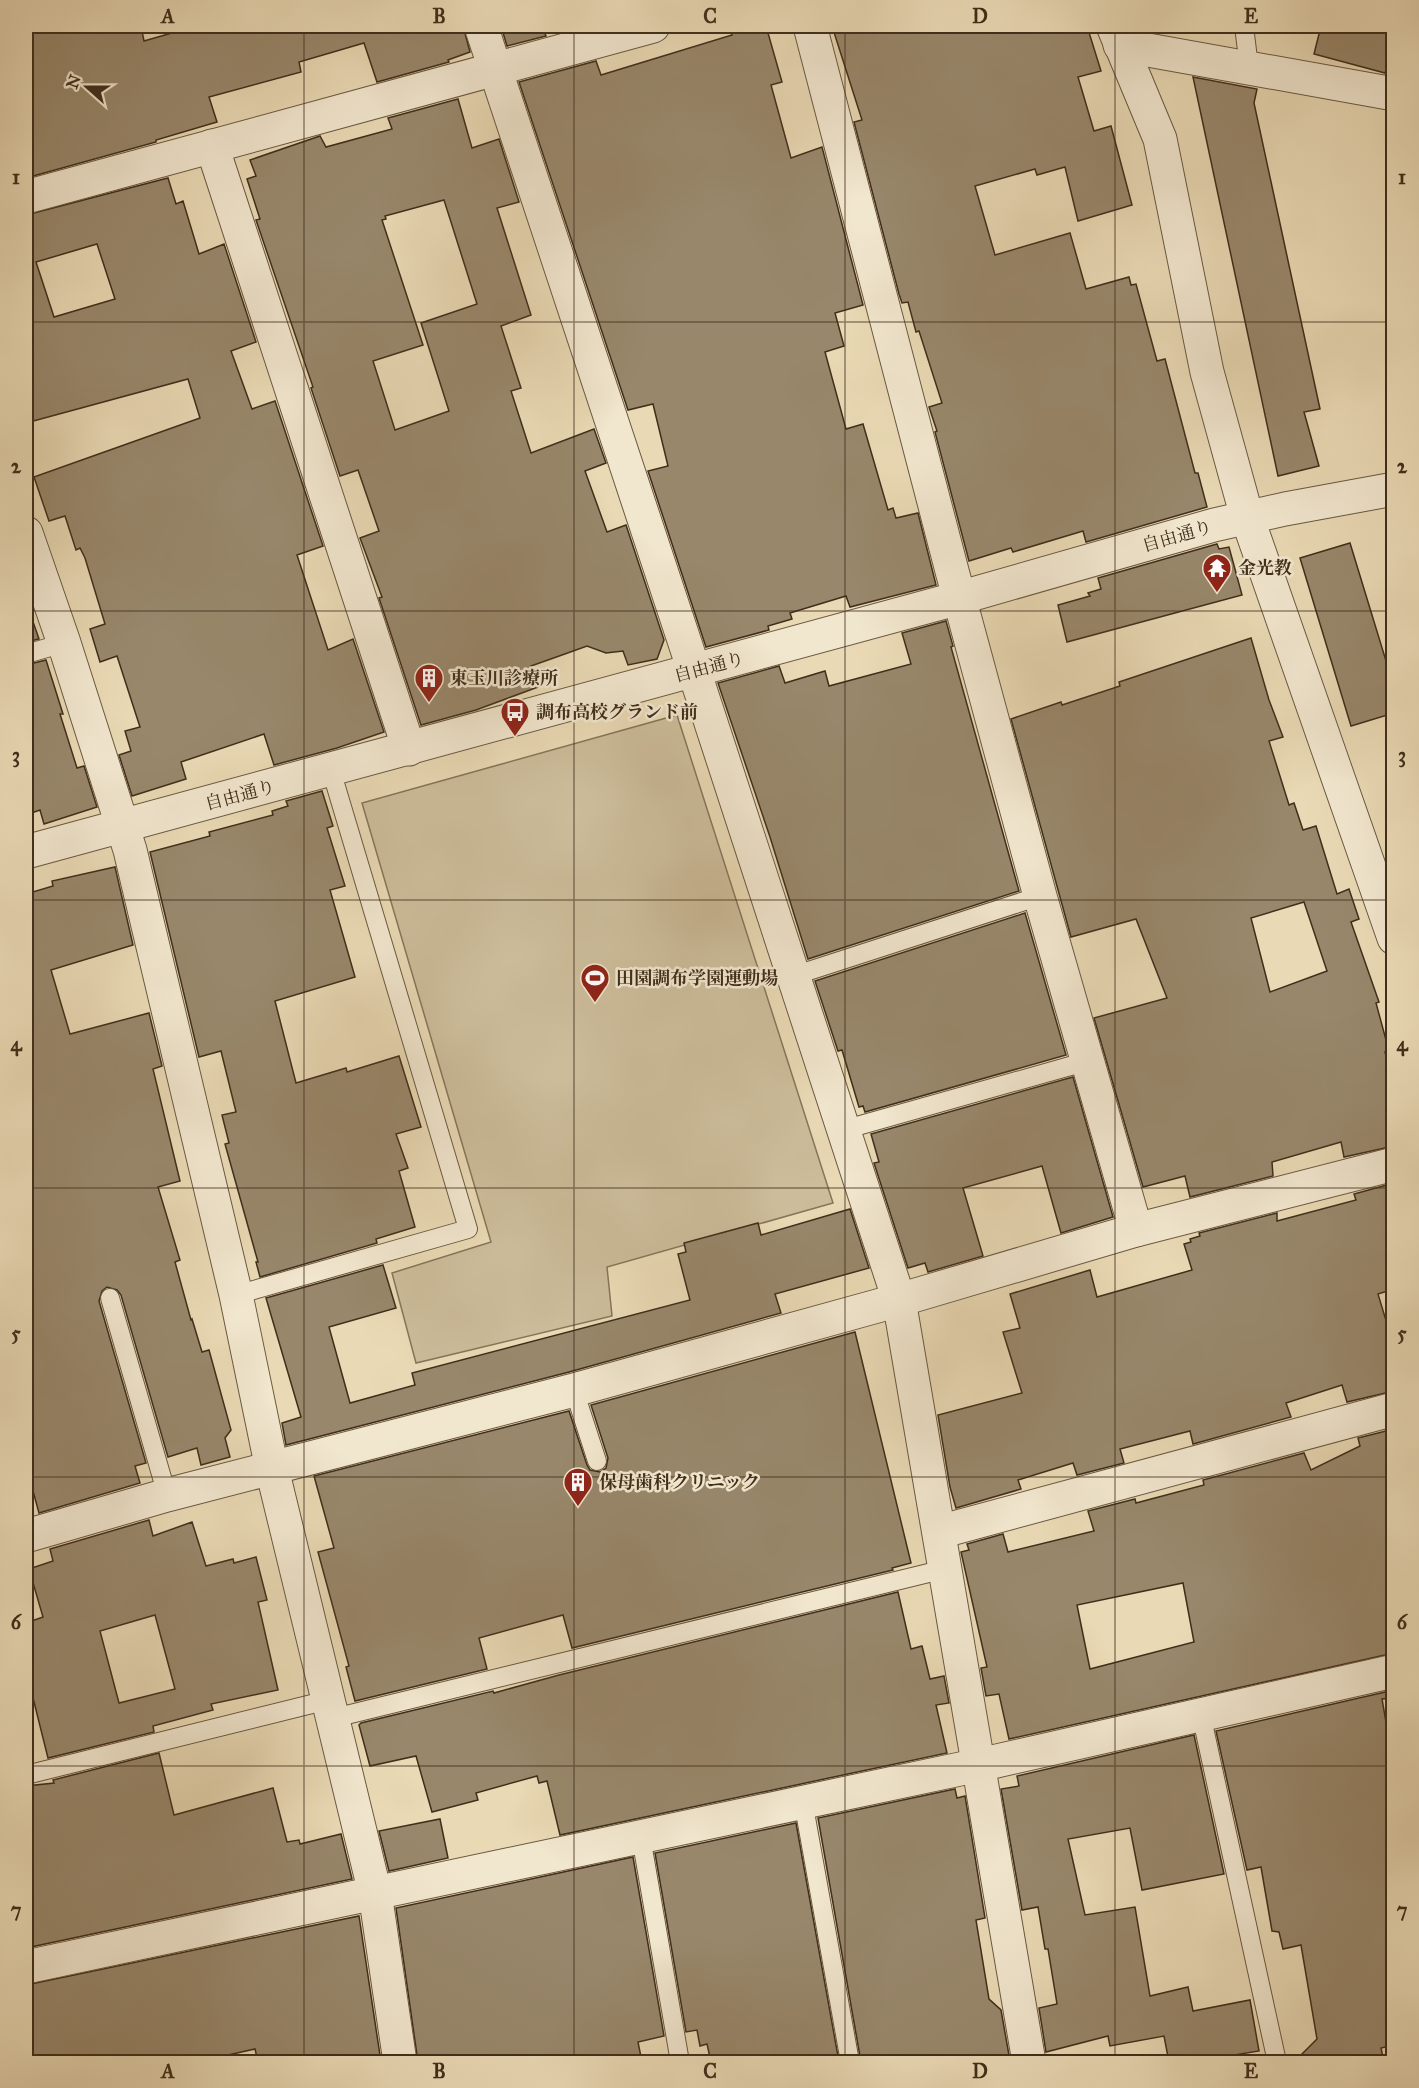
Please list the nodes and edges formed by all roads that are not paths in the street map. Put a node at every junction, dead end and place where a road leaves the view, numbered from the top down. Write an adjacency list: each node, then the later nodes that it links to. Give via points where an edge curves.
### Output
1 (481, 26): 7 (street)
2 (653, 26): 7 (street)
3 (810, 26): 14 (street)
4 (1244, 26): 6 (lane)
5 (1117, 35): 6 (street); 12 (street, via 1160,140 1207,372)
6 (1249, 67): 8 (street)
7 (495, 69): 9 (street); 17 (street)
8 (1394, 94)
9 (212, 146): 10 (street); 18 (street)
10 (26, 198)
11 (1394, 489): 12 (street, 自由通り)
12 (1247, 517): 14 (street, 自由通り); 22 (street)
13 (26, 533): 15 (street)
14 (959, 598): 17 (street, 自由通り); 23 (street)
15 (64, 643): 16 (lane); 20 (street)
16 (26, 654)
17 (694, 671): 18 (street, 自由通り); 25 (street)
18 (409, 749): 19 (street, 自由通り)
19 (331, 770): 20 (street, 自由通り); 30 (lane, via 468,1229)
20 (123, 826): 21 (street, 自由通り); 30 (street)
21 (26, 852)
22 (1384, 881): 24 (street)
23 (1040, 896): 25 (lane); 26 (street)
24 (1394, 938)
25 (793, 976): 27 (street)
26 (1088, 1061): 27 (lane); 29 (street)
27 (843, 1131): 32 (street)
28 (1394, 1164): 29 (street)
29 (1136, 1230): 32 (street)
30 (236, 1295): 36 (street)
31 (111, 1298): 37 (lane)
32 (899, 1300): 33 (street); 38 (street)
33 (574, 1390): 35 (lane); 36 (street)
34 (1394, 1409): 38 (street)
35 (597, 1461)
36 (272, 1469): 37 (street); 42 (street)
37 (168, 1496): 39 (street)
38 (939, 1532): 40 (street)
39 (26, 1536)
40 (945, 1569): 42 (lane); 44 (street)
41 (1394, 1671): 43 (street)
42 (331, 1709): 45 (lane); 48 (street)
43 (1201, 1714): 44 (street); 54 (lane)
44 (979, 1765): 46 (street); 53 (street)
45 (26, 1775)
46 (803, 1801): 47 (street); 52 (lane)
47 (641, 1838): 48 (street); 51 (lane)
48 (375, 1893): 49 (street); 50 (street)
49 (26, 1967)
50 (400, 2062)
51 (680, 2062)
52 (850, 2062)
53 (1029, 2062)
54 (1277, 2062)

